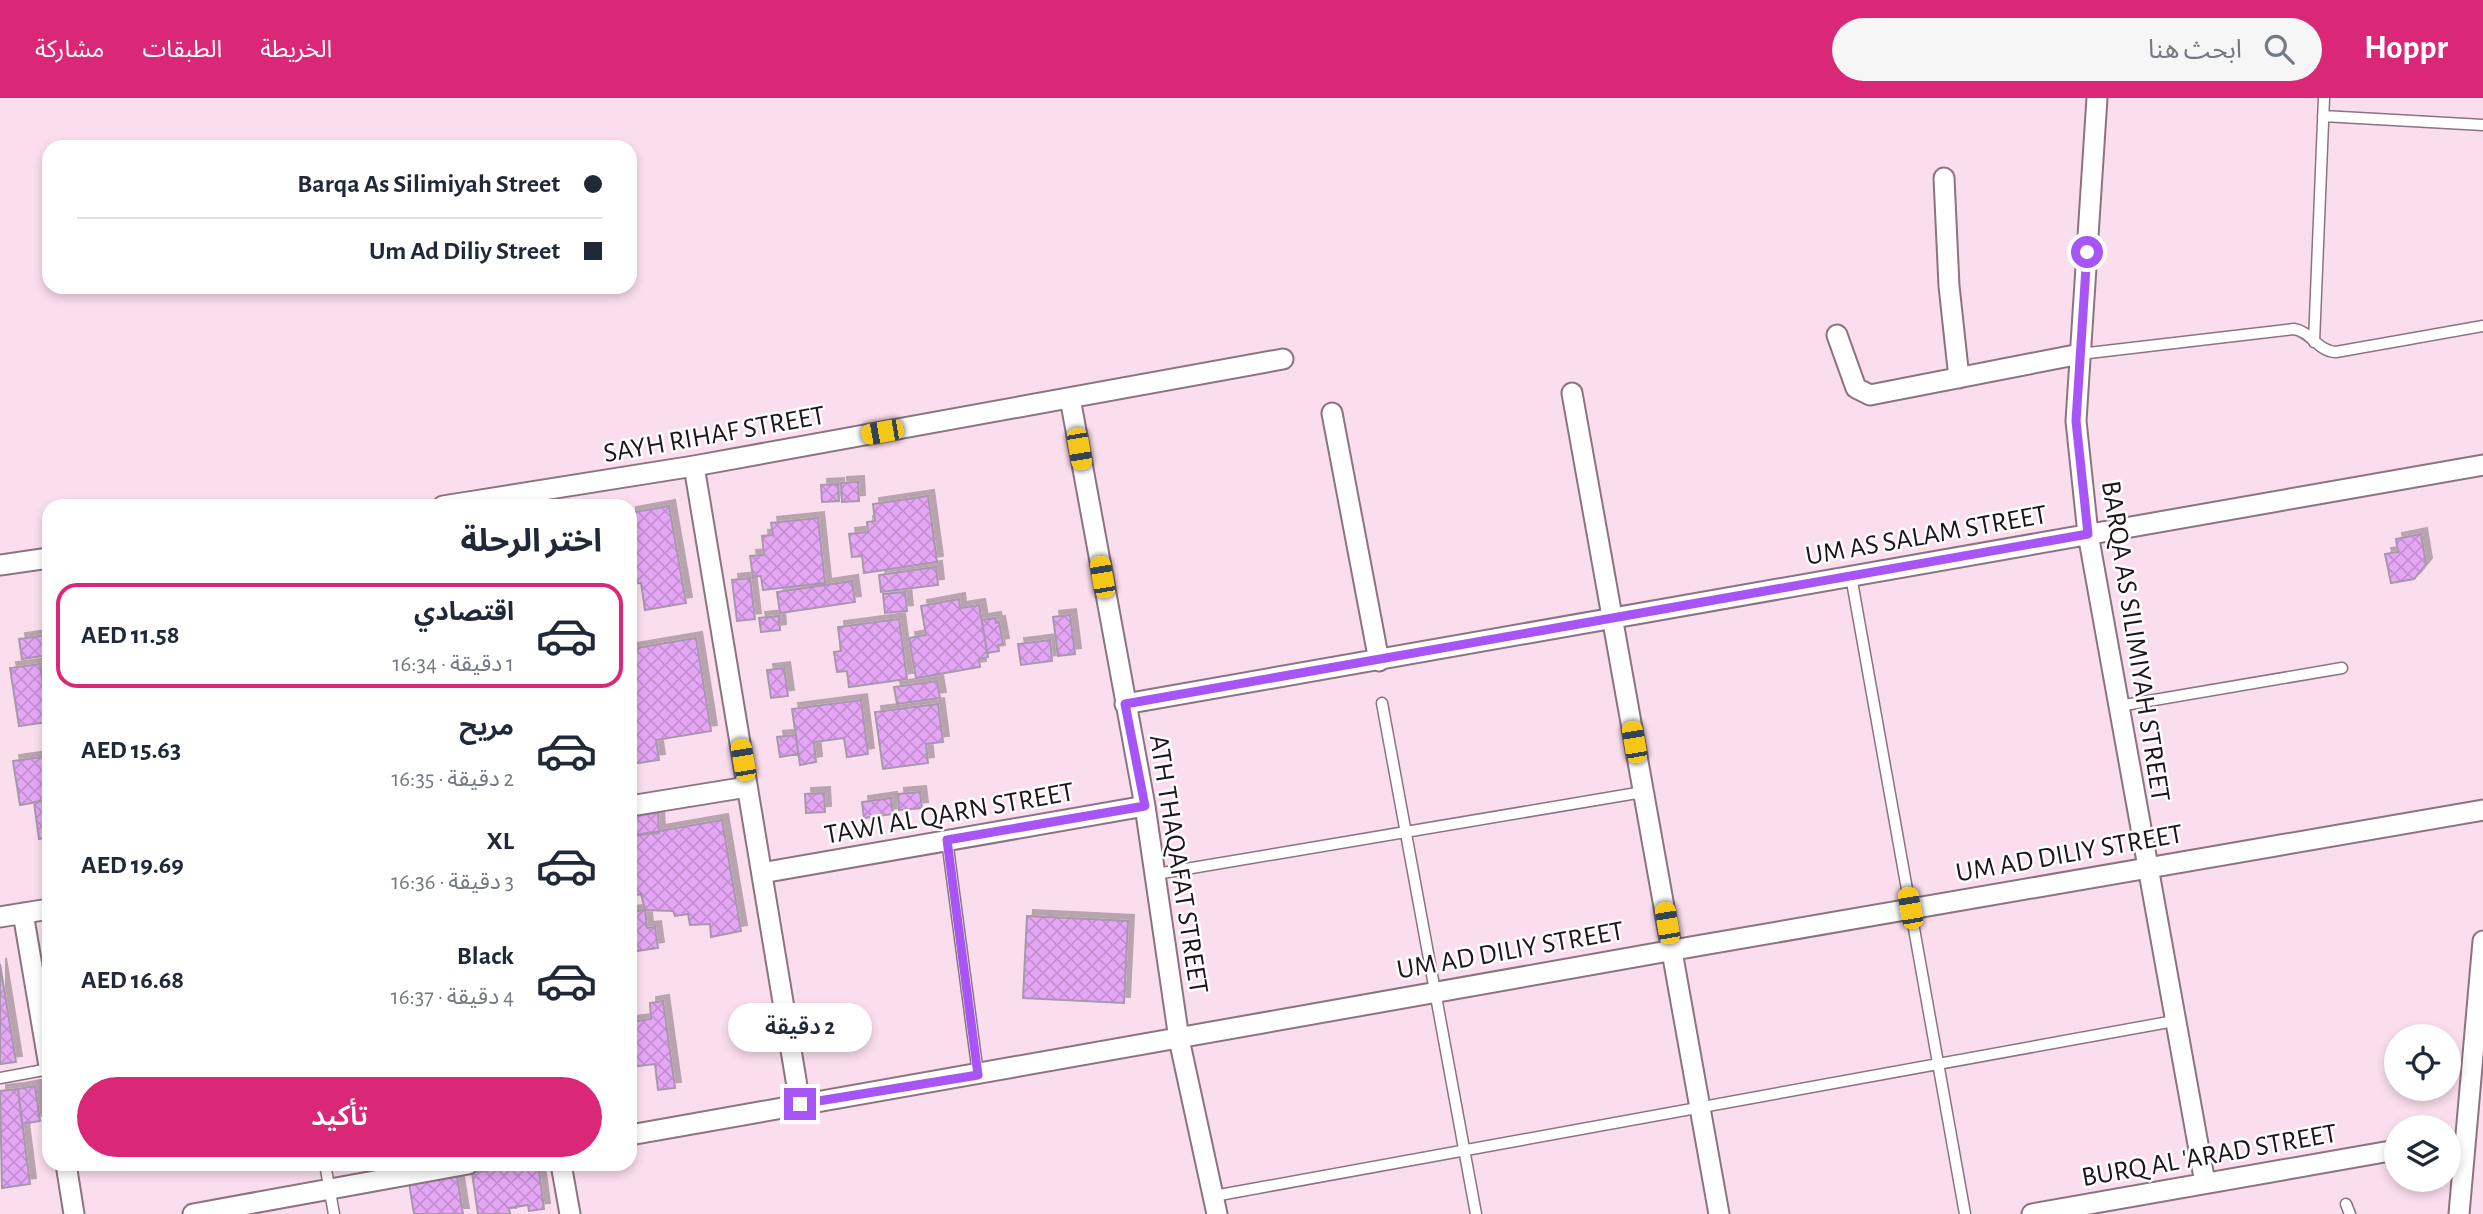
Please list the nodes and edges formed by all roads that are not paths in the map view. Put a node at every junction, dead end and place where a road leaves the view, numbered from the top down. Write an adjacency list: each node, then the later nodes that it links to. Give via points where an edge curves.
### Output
1 (2097, 98): 9 (street, BARQA AS SILIMIYAH STREET)
2 (2324, 98): 3 (lane)
3 (2323, 116): 4 (lane); 8 (lane)
4 (2483, 125)
5 (1944, 178): 11 (street)
6 (2483, 326): 8 (lane, via 2336,352)
7 (1836, 335): 11 (street, via 1851,378 1863,394)
8 (2314, 342): 9 (lane, via 2294,329)
9 (2080, 354): 11 (street); 18 (street, BARQA AS SILIMIYAH STREET, via 2076,421)
10 (1283, 359): 13 (street, SAYH RIHAF STREET)
11 (1959, 378)
12 (1572, 393): 22 (street)
13 (1070, 398): 16 (street, SAYH RIHAF STREET); 26 (street, ATH THAQAFAT STREET)
14 (1332, 413): 23 (street)
15 (2483, 465): 18 (street, UM AS SALAM STREET)
16 (694, 466): 17 (street, SAYH RIHAF STREET); 28 (street)
17 (487, 499)
18 (2088, 534): 21 (street, UM AS SALAM STREET); 27 (street, BARQA AS SILIMIYAH STREET)
19 (42, 559): 20 (street)
20 (0, 565)
21 (1851, 576): 22 (street, UM AS SALAM STREET); 38 (lane)
22 (1612, 618): 23 (street, UM AS SALAM STREET); 29 (street)
23 (1379, 660): 26 (street, UM AS SALAM STREET)
24 (2342, 668): 27 (lane)
25 (1382, 703): 33 (lane)
26 (1125, 704): 31 (street, ATH THAQAFAT STREET)
27 (2118, 706): 35 (street, BARQA AS SILIMIYAH STREET)
28 (747, 787): 30 (street); 36 (street)
29 (1643, 792): 33 (lane); 43 (street)
30 (637, 805)
31 (1145, 806): 34 (street, TAWI AL QARN STREET); 37 (street, ATH THAQAFAT STREET)
32 (2483, 810): 35 (street, UM AD DILIY STREET)
33 (1406, 832): 37 (lane); 44 (lane)
34 (947, 840): 36 (street, TAWI AL QARN STREET); 50 (lane)
35 (2147, 867): 38 (street, UM AD DILIY STREET); 45 (street, BARQA AS SILIMIYAH STREET)
36 (762, 873): 52 (street)
37 (1156, 874): 47 (street, ATH THAQAFAT STREET)
38 (1910, 908): 43 (street, UM AD DILIY STREET); 48 (lane)
39 (42, 909): 40 (street)
40 (23, 913): 41 (street); 46 (street)
41 (0, 917)
42 (2483, 941): 54 (street)
43 (1671, 949): 44 (street, UM AD DILIY STREET); 53 (street)
44 (1435, 989): 47 (street, UM AD DILIY STREET); 56 (lane)
45 (2174, 1021): 48 (lane); 62 (street, BARQA AS SILIMIYAH STREET)
46 (42, 1026)
47 (1179, 1039): 50 (street, UM AD DILIY STREET); 65 (street, ATH THAQAFAT STREET)
48 (1938, 1064): 53 (lane); 72 (lane)
49 (42, 1069): 51 (lane)
50 (978, 1075): 52 (street, UM AD DILIY STREET)
51 (0, 1078)
52 (800, 1104): 55 (street, UM AD DILIY STREET)
53 (1700, 1108): 56 (lane); 71 (street)
54 (2459, 1115)
55 (637, 1134)
56 (1464, 1151): 65 (lane); 70 (lane)
57 (2384, 1152): 62 (street, BURQ AL 'ARAD STREET)
58 (67, 1171): 66 (street)
59 (326, 1171): 63 (lane)
60 (427, 1171): 63 (street)
61 (562, 1171): 69 (street)
62 (2205, 1183): 73 (street, BURQ AL 'ARAD STREET)
63 (329, 1188): 67 (street); 68 (lane)
64 (2458, 1192): 74 (street)
65 (1215, 1205)
66 (74, 1214)
67 (193, 1214)
68 (334, 1214)
69 (570, 1214)
70 (1476, 1214)
71 (1719, 1214)
72 (1965, 1214)
73 (2032, 1214)
74 (2459, 1214)

